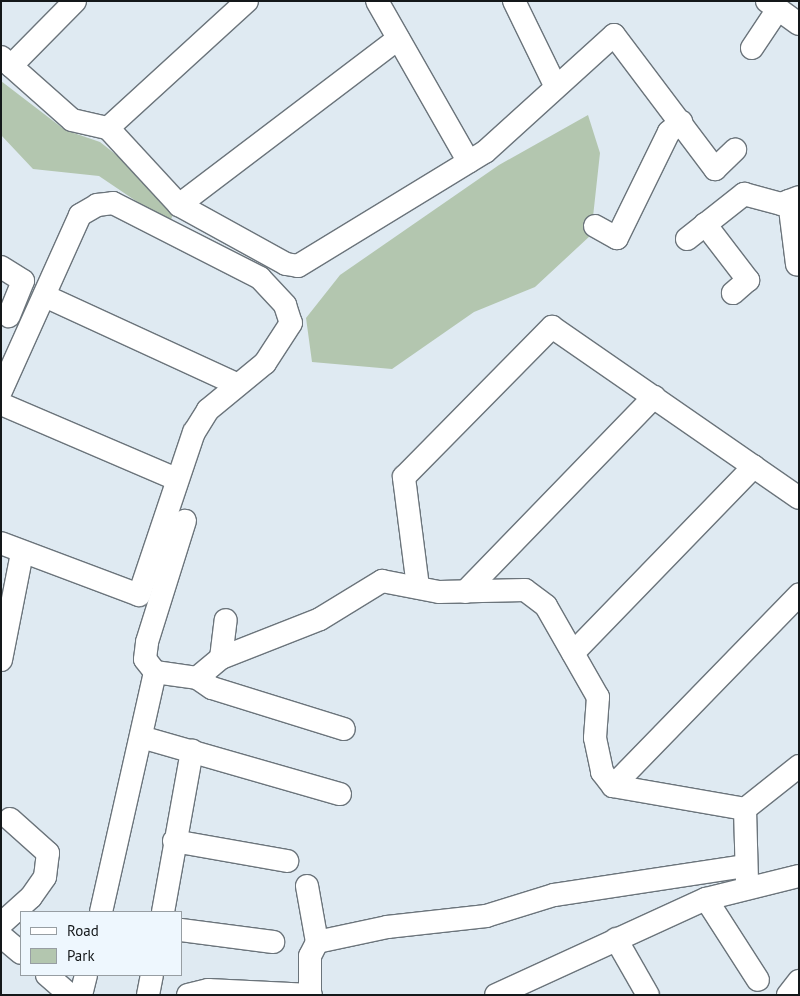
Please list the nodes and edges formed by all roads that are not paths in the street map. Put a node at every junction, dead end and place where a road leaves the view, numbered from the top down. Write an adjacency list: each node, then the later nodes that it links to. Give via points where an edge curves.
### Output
1 (75, 1): 9 (street)
2 (247, 1): 12 (street)
3 (377, 1): 7 (street)
4 (514, 1): 10 (street)
5 (773, 5): 6 (street); 8 (street)
6 (799, 24)
7 (398, 39): 14 (street); 16 (street)
8 (752, 48)
9 (6, 62): 12 (street, via 72,120)
10 (555, 86): 11 (street, via 614,36); 14 (street)
11 (680, 122): 13 (street, via 715,169); 18 (street, via 669,132 617,238)
12 (108, 128): 16 (street)
13 (735, 150)
14 (468, 162): 16 (street, via 298,266 286,264)
15 (794, 199): 17 (street, via 781,204 744,194); 20 (street)
16 (179, 205)
17 (705, 224): 19 (street); 22 (street, via 748,280)
18 (595, 226)
19 (687, 239)
20 (797, 264)
21 (1, 267): 24 (street, via 23,280)
22 (733, 293)
23 (46, 297): 25 (street); 25 (street, via 80,215 97,205 113,203 260,278 285,305 291,322 280,344); 26 (street)
24 (9, 316)
25 (238, 385): 30 (street, via 208,410 194,432)
26 (1, 391)
27 (654, 397): 29 (street); 35 (street, via 552,327 404,477); 36 (street)
28 (1, 404): 30 (street)
29 (754, 466): 31 (street); 39 (street)
30 (176, 479): 34 (street, via 139,595)
31 (799, 498)
32 (185, 521): 42 (street, via 147,642 145,659)
33 (1, 544): 34 (street)
34 (22, 553): 41 (street)
35 (418, 587): 36 (street); 40 (street, via 382,581 320,620)
36 (465, 592): 39 (street, via 525,590 546,606)
37 (799, 595): 48 (street)
38 (226, 620): 40 (street)
39 (573, 653): 48 (street, via 598,697 595,738 602,772)
40 (220, 658): 43 (street)
41 (1, 660)
42 (155, 672): 43 (street); 45 (street)
43 (197, 678): 44 (street, via 212,688)
44 (344, 729)
45 (141, 737): 46 (street); 58 (street)
46 (192, 751): 49 (street); 52 (street)
47 (799, 766): 50 (street)
48 (612, 786): 50 (street)
49 (340, 794)
50 (745, 809): 54 (street)
51 (10, 819): 60 (street, via 48,853 45,877 31,897)
52 (174, 841): 53 (street); 59 (street)
53 (287, 861)
54 (747, 876): 55 (street); 57 (street); 65 (street, via 554,896 486,916 387,927)
55 (799, 876)
56 (307, 886): 65 (street)
57 (706, 899): 63 (street); 70 (street)
58 (101, 911)
59 (163, 911)
60 (1, 924)
61 (182, 930): 64 (street)
62 (1, 936): 66 (street)
63 (616, 939): 72 (street); 79 (street)
64 (273, 942)
65 (317, 942): 77 (street, via 310,956)
66 (20, 952)
67 (48, 976): 73 (street)
68 (86, 976): 74 (street)
69 (152, 976): 75 (street)
70 (758, 980)
71 (799, 981): 80 (street)
72 (524, 988): 78 (street)
73 (70, 995)
74 (82, 995)
75 (148, 995)
76 (188, 995): 77 (street, via 208,990)
77 (310, 995)
78 (496, 995)
79 (648, 995)
80 (788, 995)

